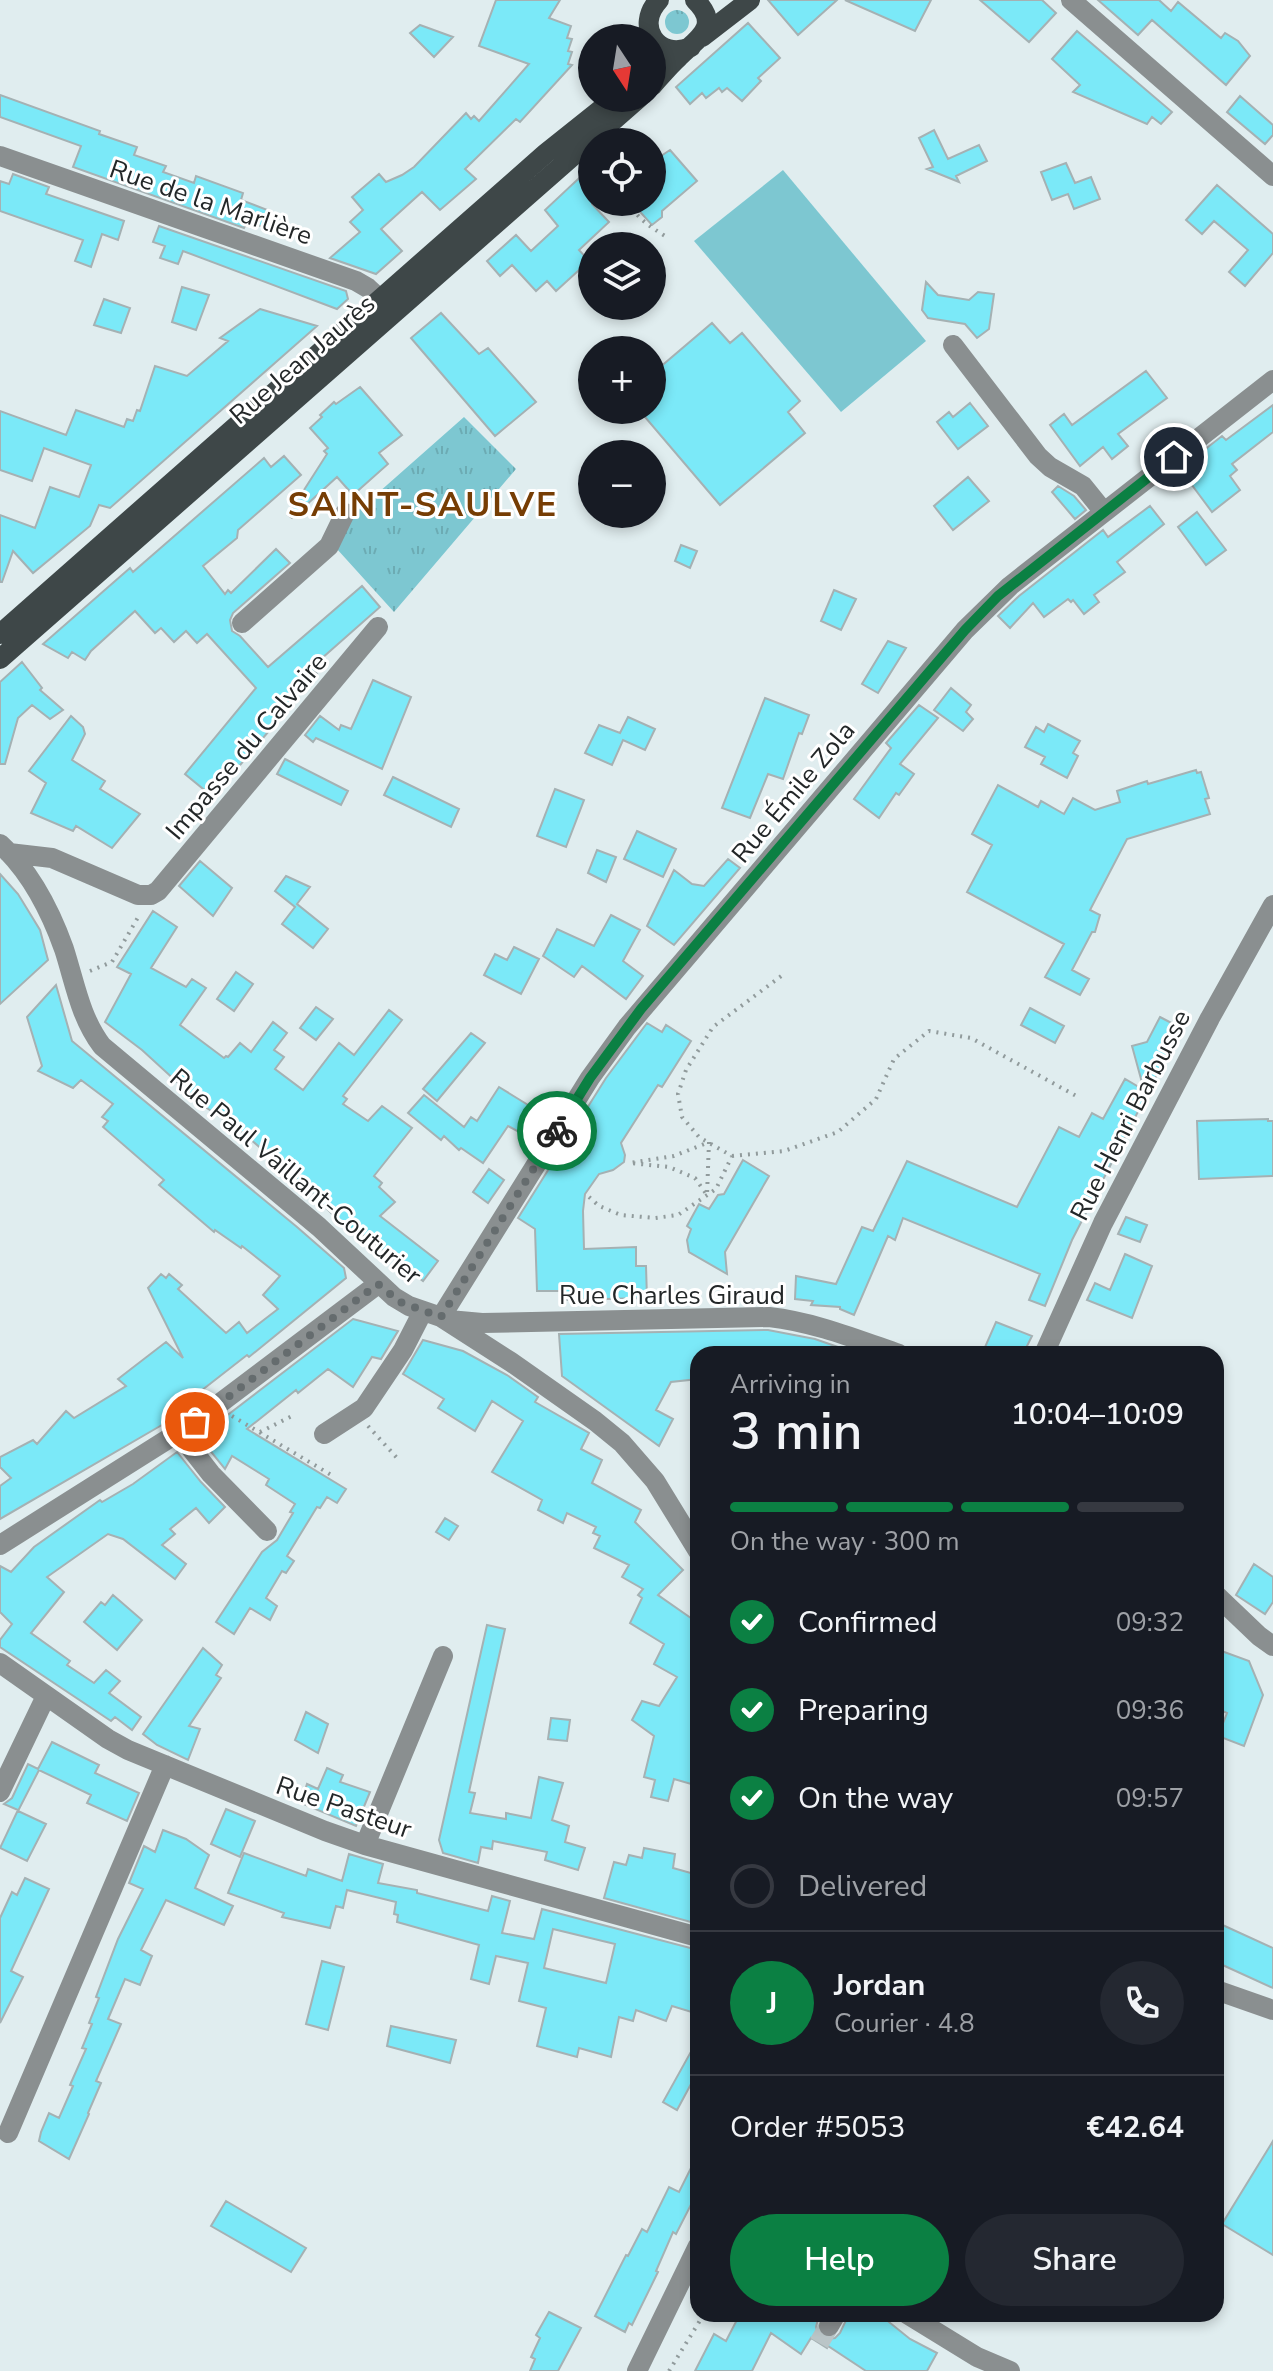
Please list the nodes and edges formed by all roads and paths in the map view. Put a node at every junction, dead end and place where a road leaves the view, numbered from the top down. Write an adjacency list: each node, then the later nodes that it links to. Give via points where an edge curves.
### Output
1 (695, 0): 5 (main road, via 705,19)
2 (750, 0): 5 (main road)
3 (1071, 0): 10 (street)
4 (650, 17): 5 (main road, via 657,42 666,48 677,51)
5 (696, 42): 6 (main road)
6 (666, 70)
7 (597, 112): 13 (main road, Rue Jean Jaurès, via 546,153)
8 (622, 112): 13 (main road, Rue Jean Jaurès)
9 (0, 156): 13 (street, Rue de la Marlière, via 356,281)
10 (1273, 176)
11 (636, 216): 12 (path)
12 (658, 232)
13 (388, 306): 20 (main road, Rue Jean Jaurès); 21 (main road, Rue Jean Jaurès)
14 (953, 345): 16 (street, via 1038,456 1083,486)
15 (1273, 380): 16 (street, Rue Émile Zola)
16 (1104, 512): 33 (street, Rue Émile Zola, via 998,596 965,630 641,1009)
17 (345, 513): 18 (street, via 329,546)
18 (242, 623)
19 (378, 627): 23 (street, Impasse du Calvaire, via 164,886)
20 (0, 634)
21 (0, 659)
22 (5, 849): 23 (street, via 52,858 131,893); 26 (street, Rue Paul Vaillant-Couturier, via 40,896)
23 (151, 895): 26 (path, via 112,962)
24 (1273, 905): 35 (street, Rue Henri Barbusse, via 1103,1223)
25 (784, 974): 28 (path, via 713,1027 686,1070 678,1094 682,1117)
26 (72, 978): 32 (street, Rue Paul Vaillant-Couturier, via 85,1019 102,1046 319,1227)
27 (1080, 1098): 29 (path, via 971,1038 929,1031 894,1059 876,1099 838,1132 784,1151)
28 (709, 1142): 29 (path); 30 (path); 30 (path, via 674,1156 630,1163 669,1167 695,1178)
29 (732, 1156): 30 (path, via 716,1189)
30 (707, 1195): 31 (path, via 678,1215 655,1218 621,1215)
31 (589, 1197)
32 (378, 1284): 33 (street, Rue Paul Vaillant-Couturier, via 400,1302); 36 (street)
33 (432, 1314): 34 (street, Rue Charles Giraud, via 482,1323 769,1317 808,1323); 37 (street, Rue Émile Zola); 45 (street, Rue Paul Vaillant-Couturier, via 622,1443 655,1481)
34 (876, 1346)
35 (1048, 1346)
36 (216, 1407): 39 (path); 40 (street)
37 (364, 1408): 41 (street); 42 (path, via 370,1429)
38 (294, 1415): 39 (path)
39 (260, 1432): 43 (path)
40 (179, 1433): 44 (street); 46 (street)
41 (324, 1434)
42 (397, 1458)
43 (333, 1476)
44 (267, 1531)
45 (690, 1538)
46 (0, 1545)
47 (1224, 1603): 48 (street)
48 (1273, 1646)
49 (443, 1656): 54 (street)
50 (0, 1663): 51 (street, Rue Pasteur)
51 (46, 1696): 52 (street, Rue Pasteur, via 108,1739); 53 (street)
52 (165, 1765): 54 (street, Rue Pasteur); 58 (street)
53 (0, 1792)
54 (365, 1845): 55 (street, Rue Pasteur)
55 (690, 1935)
56 (1224, 1993): 57 (street)
57 (1273, 2010)
58 (8, 2133)
59 (690, 2262): 62 (street)
60 (699, 2322): 63 (path)
61 (920, 2322): 64 (street)
62 (637, 2371)
63 (669, 2371)
64 (1010, 2371)

